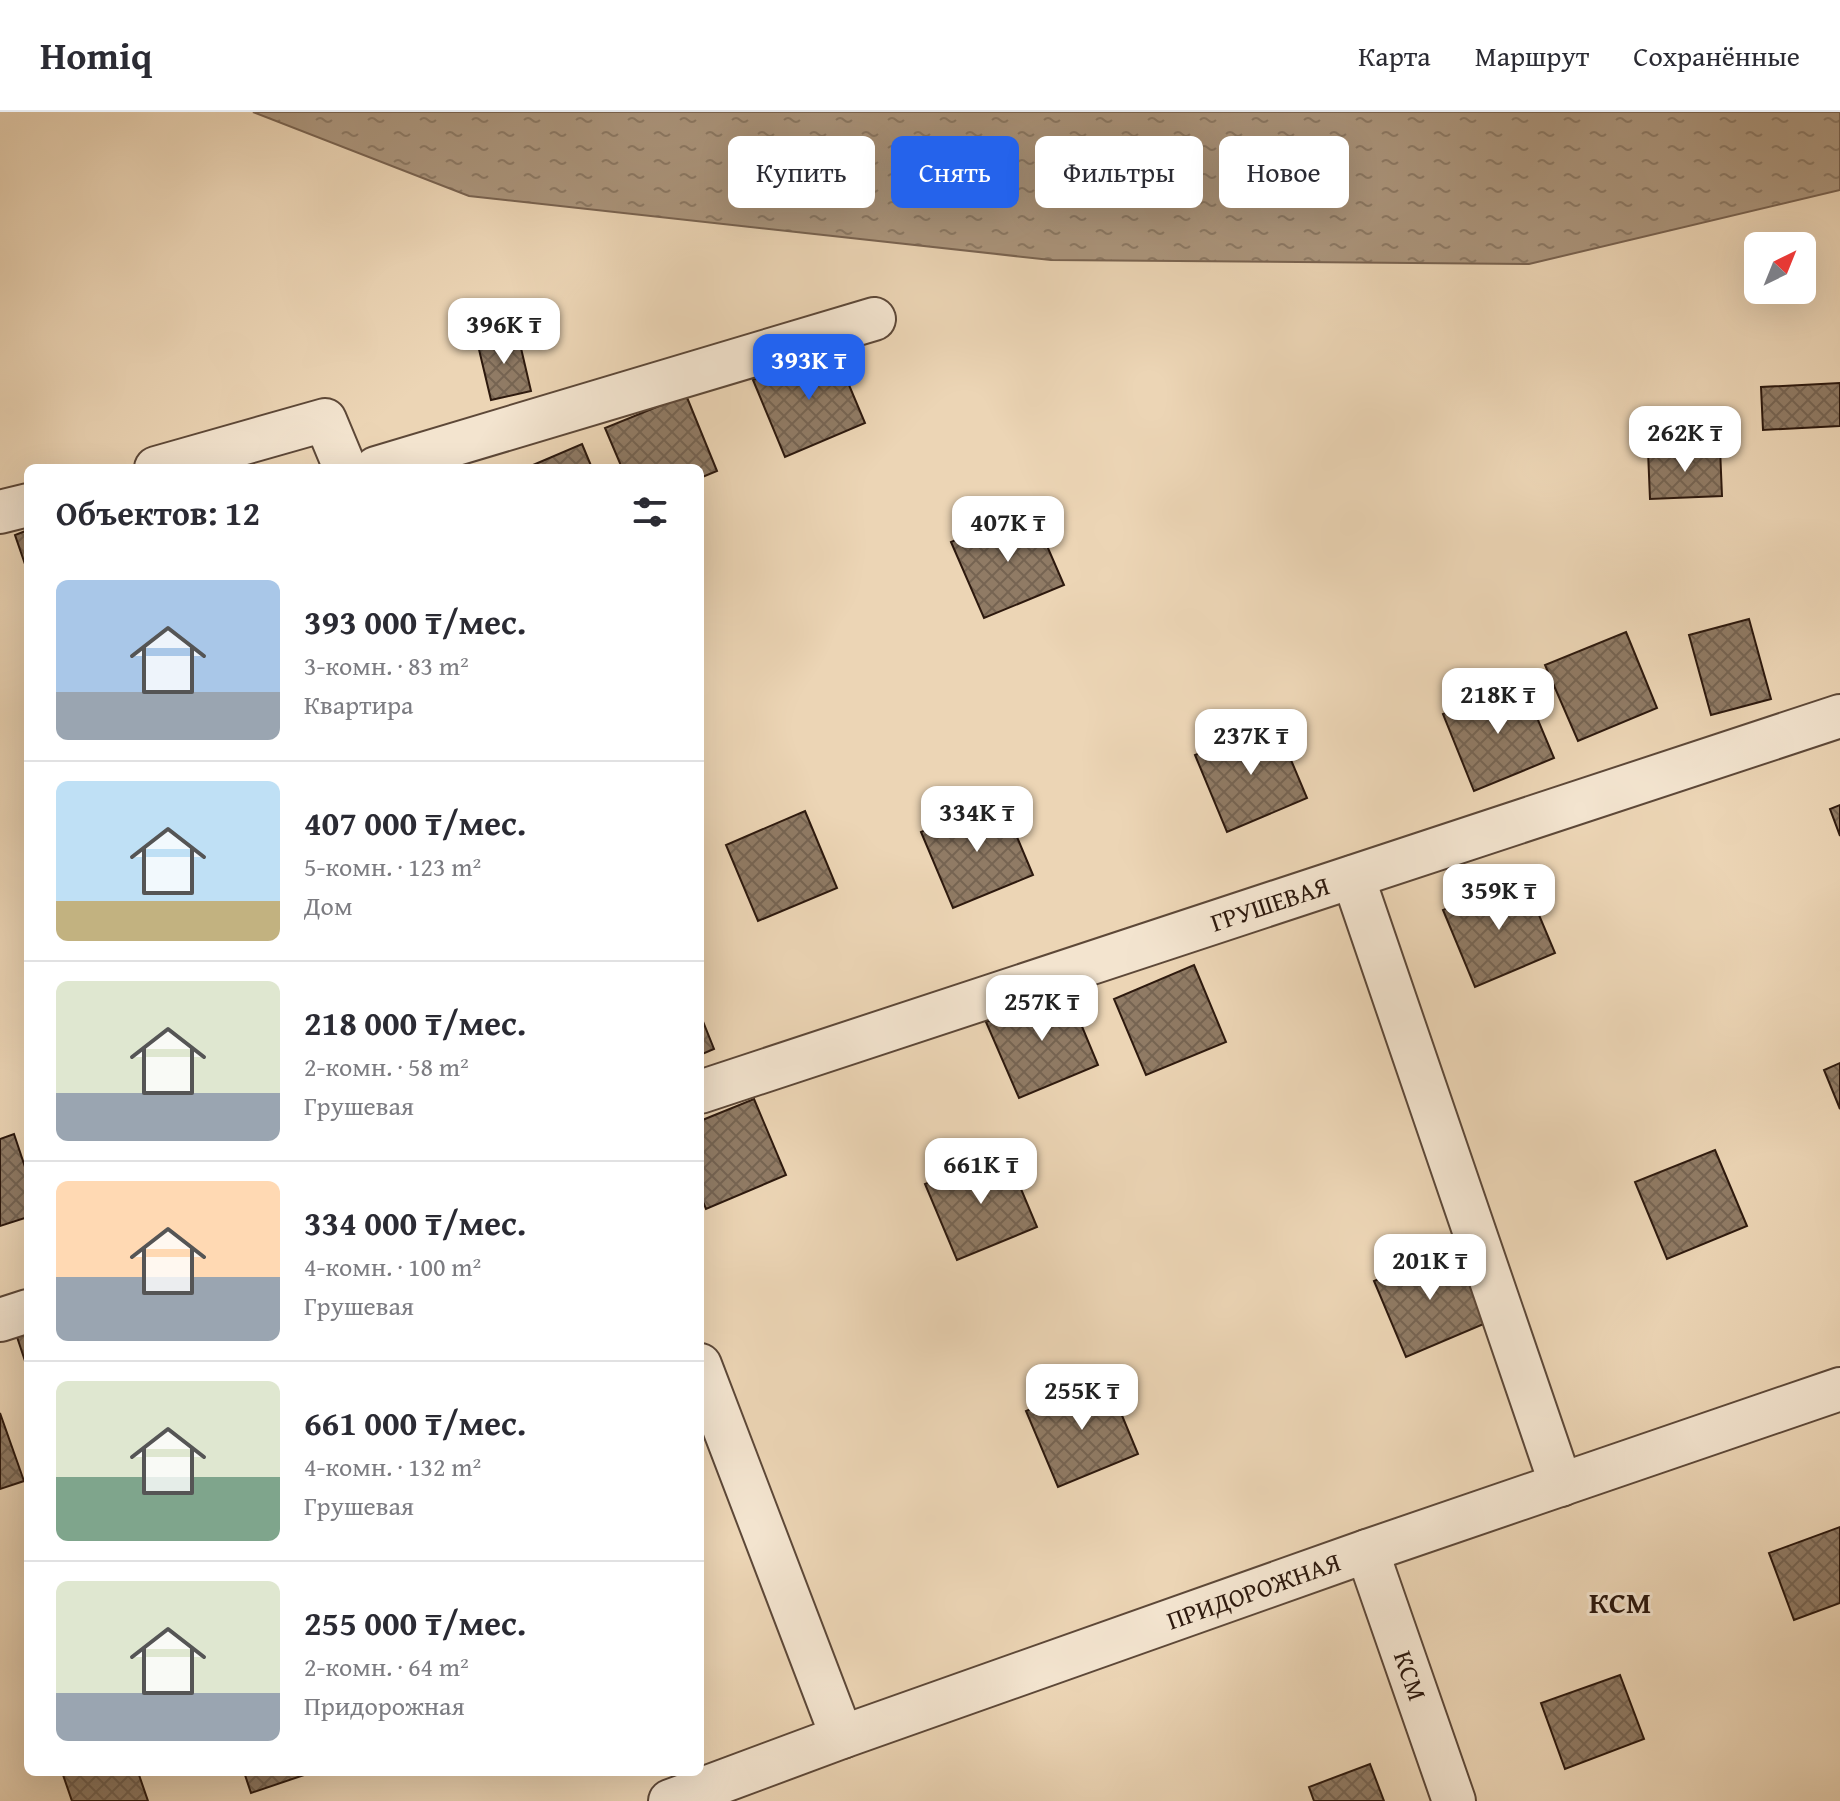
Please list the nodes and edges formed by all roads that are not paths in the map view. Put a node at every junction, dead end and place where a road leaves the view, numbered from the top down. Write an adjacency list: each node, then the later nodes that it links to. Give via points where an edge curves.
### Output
1 (874, 319): 4 (street)
2 (170, 464): 3 (street, via 325,420)
3 (343, 464)
4 (389, 464)
5 (24, 506): 6 (street)
6 (0, 512)
7 (1840, 716): 8 (street, ГРУШЕВАЯ)
8 (1353, 877): 9 (street, ГРУШЕВАЯ); 14 (street)
9 (704, 1091)
10 (24, 1312): 11 (street)
11 (0, 1320)
12 (704, 1375): 16 (street)
13 (1840, 1389): 14 (street, ПРИДОРОЖНАЯ)
14 (1561, 1485): 15 (street, ПРИДОРОЖНАЯ)
15 (1367, 1551): 16 (street, ПРИДОРОЖНАЯ); 18 (street, КСМ)
16 (842, 1737): 17 (street, ПРИДОРОЖНАЯ)
17 (696, 1797)
18 (1454, 1801)

